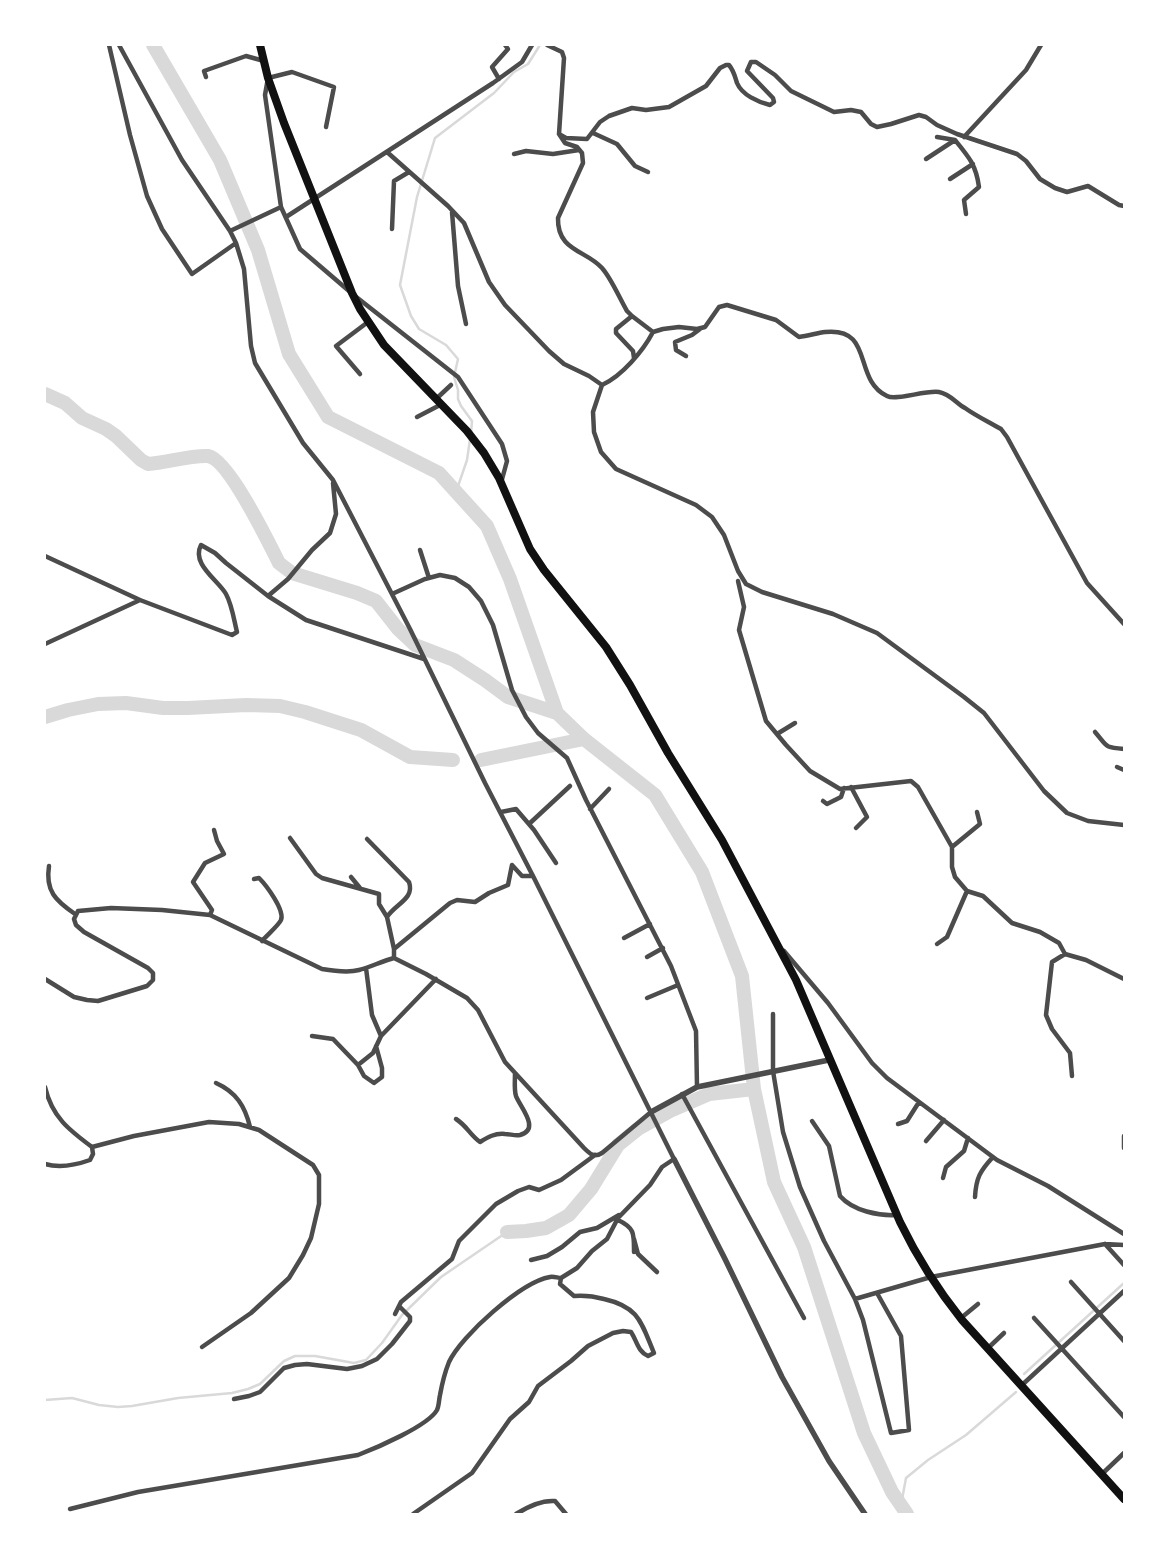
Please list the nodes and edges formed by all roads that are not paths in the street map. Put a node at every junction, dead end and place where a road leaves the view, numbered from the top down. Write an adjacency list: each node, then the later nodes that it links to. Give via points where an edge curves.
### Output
1 (109, 45): 35 (street, via 147,196 162,229 192,274)
2 (119, 45): 34 (street, via 182,160)
3 (260, 45): 8 (highway)
4 (505, 45): 11 (street, via 508,49 492,67)
5 (532, 45): 11 (street, via 522,62)
6 (547, 45): 14 (street, via 562,52 564,58)
7 (1041, 45): 16 (street, via 1026,70)
8 (264, 61): 9 (street, via 246,56 204,71); 10 (highway)
9 (206, 77)
10 (268, 78): 12 (street, via 292,72 334,87); 27 (highway); 29 (street, via 265,95)
11 (499, 79): 20 (street)
12 (326, 127)
13 (592, 133): 14 (street, via 587,139 566,138); 15 (street, via 609,116 632,108 669,107 706,86 726,65 733,69 741,90 770,105 773,98 747,70 751,62 756,62 791,91 834,112 861,112 877,126 919,115); 25 (street, via 617,144 634,166)
14 (559, 134): 19 (street, via 565,143)
15 (957, 134): 16 (street); 18 (street)
16 (964, 136): 28 (street, via 1017,154 1040,179 1055,188 1067,192 1088,186)
17 (937, 138): 18 (street)
18 (955, 140): 22 (street); 23 (street)
19 (579, 150): 21 (street); 37 (street, via 583,164 558,218 558,228 573,250 602,268)
20 (387, 152): 24 (street); 27 (street)
21 (514, 154)
22 (926, 159)
23 (973, 164): 26 (street); 31 (street, via 979,187 964,200)
24 (409, 172): 30 (street); 33 (street, via 394,181)
25 (648, 172)
26 (950, 179)
27 (314, 198): 32 (street); 36 (highway)
28 (1124, 206)
29 (281, 207): 32 (street); 34 (street)
30 (452, 211): 39 (street, via 458,286); 46 (street, via 464,223 489,282 505,305 549,352)
31 (966, 214)
32 (286, 216): 36 (street, via 300,249)
33 (392, 228)
34 (232, 230): 35 (street)
35 (236, 243): 49 (street, via 244,269 254,363 304,443)
36 (352, 293): 38 (highway); 50 (street, via 458,378 502,444 507,461)
37 (632, 316): 41 (street); 43 (street, via 616,329 616,333 633,351)
38 (368, 322): 44 (street, via 336,346); 47 (highway, via 384,345)
39 (466, 324)
40 (703, 327): 41 (street); 42 (street, via 675,342 676,350); 58 (street, via 719,307 727,305 776,320 799,337 826,332 848,334 858,346 869,381 884,395 890,398 941,392 1001,429 1087,582)
41 (653, 332): 43 (street)
42 (686, 356)
43 (634, 358): 46 (street, via 611,381)
44 (360, 374)
45 (452, 385): 47 (street)
46 (602, 385): 76 (street, via 593,412 594,432 601,452 616,470 696,505 712,517 724,535 746,584 877,633 984,713 1044,791 1067,813 1088,821)
47 (439, 401): 48 (street); 50 (highway, via 480,447)
48 (417, 417)
49 (333, 480): 55 (street); 56 (street, via 336,514 330,533)
50 (501, 483): 96 (highway, via 530,549 621,670 722,840)
51 (420, 550): 53 (street)
52 (45, 556): 57 (street)
53 (429, 578): 55 (street); 72 (street, via 440,575 455,578 469,586 481,601 493,625 526,717 538,733 567,758)
54 (738, 581): 63 (street, via 744,607 739,630 766,721)
55 (392, 594): 60 (street)
56 (268, 596): 57 (street, via 201,545 198,551 200,561 227,596 237,632 232,635); 60 (street, via 306,620)
57 (140, 600): 59 (street)
58 (1124, 624)
59 (45, 644)
60 (424, 659): 73 (street)
61 (796, 723): 63 (street)
62 (1096, 732): 64 (street, via 1108,748)
63 (777, 734): 69 (street, via 810,771 840,789)
64 (1124, 749)
65 (1117, 767): 66 (street)
66 (1124, 770)
67 (570, 786): 75 (street)
68 (851, 787): 69 (street); 77 (street, via 867,818); 81 (street, via 911,781 918,787)
69 (844, 788): 71 (street, via 841,797 827,804)
70 (609, 789): 72 (street)
71 (823, 801)
72 (590, 809): 92 (street)
73 (502, 812): 75 (street, via 516,809); 84 (street)
74 (977, 812): 81 (street, via 980,824)
75 (529, 824): 82 (street)
76 (1124, 825)
77 (856, 828)
78 (214, 830): 90 (street, via 224,854 205,863 193,882 212,910)
79 (290, 838): 87 (street, via 316,874)
80 (367, 839): 91 (street, via 409,882 411,888 409,895)
81 (952, 847): 88 (street, via 955,877)
82 (556, 863)
83 (49, 866): 89 (street, via 48,885 62,904)
84 (533, 876): 98 (street, via 522,876 512,865 508,885 476,902 450,902); 122 (street)
85 (352, 877): 87 (street)
86 (254, 879): 94 (street, via 259,878 265,884 282,911 281,920)
87 (361, 888): 91 (street, via 379,894 379,904)
88 (967, 891): 95 (street, via 947,937); 99 (street, via 983,896 1012,924 1053,939)
89 (75, 914): 90 (street, via 84,909 111,908); 104 (street, via 76,925 84,932 148,968 153,973 153,980 147,986 98,1001 74,998)
90 (210, 915): 94 (street)
91 (387, 917): 98 (street)
92 (650, 924): 93 (street); 97 (street)
93 (624, 938)
94 (262, 941): 102 (street, via 322,969 336,972)
95 (937, 944)
96 (780, 947): 112 (highway); 121 (street, via 828,1003 872,1063)
97 (663, 948): 100 (street); 106 (street)
98 (394, 949): 101 (street)
99 (1065, 954): 103 (street); 116 (street, via 1052,962 1046,1015 1070,1054)
100 (648, 957)
101 (394, 958): 102 (street); 105 (street)
102 (366, 968): 110 (street, via 372,1015)
103 (1123, 977)
104 (45, 980)
105 (436, 980): 110 (street); 115 (street, via 467,998 478,1010 505,1062)
106 (678, 985): 107 (street); 119 (street, via 696,1031)
107 (647, 998)
108 (773, 1014): 114 (street)
109 (312, 1036): 113 (street, via 333,1039)
110 (381, 1036): 111 (street)
111 (376, 1046): 113 (street, via 373,1053); 113 (street, via 382,1077 374,1084)
112 (829, 1060): 114 (street); 140 (highway)
113 (358, 1065)
114 (770, 1071): 119 (street); 155 (street, via 783,1132 800,1187)
115 (515, 1073): 123 (street, via 515,1095 529,1120 525,1133 517,1136 494,1134 480,1142); 133 (street, via 584,1148)
116 (1072, 1076)
117 (216, 1083): 127 (street, via 227,1088 239,1100)
118 (45, 1087): 131 (street, via 58,1118)
119 (697, 1087): 120 (street)
120 (683, 1097): 122 (street); 160 (street)
121 (919, 1102): 124 (street); 126 (street, via 907,1121)
122 (653, 1115): 133 (street); 135 (street)
123 (456, 1119)
124 (944, 1120): 129 (street); 130 (street)
125 (812, 1121): 140 (street, via 829,1146 840,1196 850,1206 884,1216)
126 (898, 1124)
127 (250, 1127): 131 (street, via 208,1122); 165 (street, via 313,1165 319,1175 319,1204 311,1238 289,1278 251,1313)
128 (1124, 1136): 132 (street)
129 (968, 1138): 134 (street); 137 (street, via 964,1151 946,1166)
130 (926, 1141)
131 (92, 1147): 136 (street, via 90,1160 77,1164)
132 (1124, 1148)
133 (595, 1155): 157 (street, via 561,1180 540,1190 524,1188 496,1204 459,1241 452,1259 401,1302)
134 (993, 1157): 138 (street, via 978,1177); 142 (street, via 1048,1186)
135 (674, 1159): 139 (street, via 662,1167); 178 (street, via 782,1377 829,1461)
136 (45, 1164)
137 (943, 1178)
138 (975, 1197)
139 (625, 1212): 141 (street); 147 (street, via 596,1228 580,1232 547,1256)
140 (897, 1215): 150 (highway)
141 (618, 1220): 143 (street, via 629,1225); 151 (street, via 607,1239 577,1268)
142 (1124, 1234)
143 (634, 1239): 146 (street); 149 (street, via 638,1254)
144 (1105, 1244): 145 (street); 148 (street); 150 (street)
145 (1124, 1245)
146 (634, 1252)
147 (530, 1260)
148 (1124, 1265)
149 (657, 1272)
150 (931, 1277): 154 (street); 161 (highway)
151 (561, 1278): 174 (street, via 550,1277 528,1286 484,1320 469,1334 449,1362 437,1410 422,1424 374,1448 326,1461 138,1492); 175 (street, via 560,1284 574,1296 586,1294 631,1309 639,1318 654,1353 644,1354 631,1332 623,1331 588,1346 538,1386 472,1473)
152 (1071, 1282): 158 (street)
153 (1124, 1291): 158 (street)
154 (877, 1293): 155 (street); 155 (street, via 901,1336 909,1430 891,1433 872,1350)
155 (855, 1300)
156 (978, 1304): 161 (street)
157 (401, 1308): 159 (street); 169 (street, via 410,1321 377,1359 347,1370 307,1364 284,1368 260,1392)
158 (1098, 1313): 164 (street); 167 (street)
159 (395, 1314)
160 (804, 1318)
161 (961, 1318): 166 (highway)
162 (1034, 1318): 167 (street)
163 (1004, 1333): 166 (street)
164 (1124, 1341)
165 (202, 1347)
166 (988, 1348): 168 (highway)
167 (1060, 1348): 168 (street); 170 (street)
168 (1022, 1384): 172 (highway)
169 (234, 1399)
170 (1124, 1417)
171 (1124, 1453): 172 (street)
172 (1102, 1474): 173 (highway)
173 (1124, 1499)
174 (70, 1509)
175 (413, 1514)
176 (516, 1514): 177 (street, via 550,1500 555,1501)
177 (566, 1514)
178 (866, 1514)

